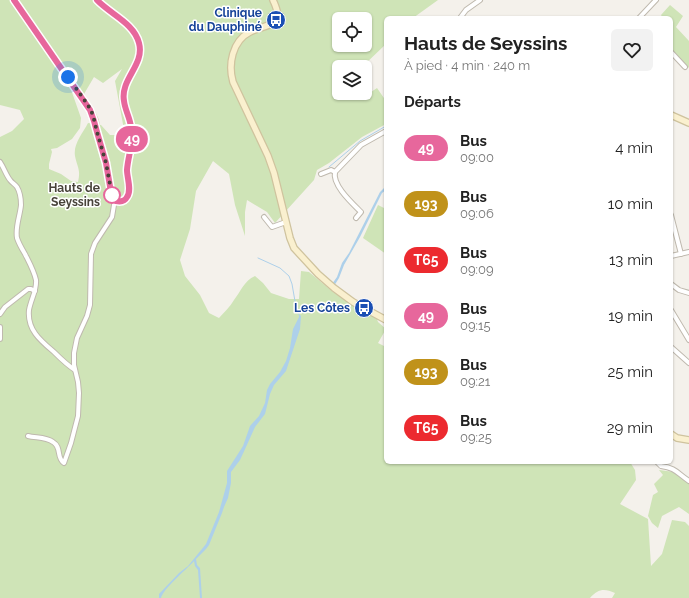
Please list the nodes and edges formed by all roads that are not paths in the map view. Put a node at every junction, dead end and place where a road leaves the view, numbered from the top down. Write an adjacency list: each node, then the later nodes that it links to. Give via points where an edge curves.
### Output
1 (14, 0): 16 (main road, via 90,110)
2 (97, 0): 16 (main road, via 130,28 140,45 138,59 123,93 132,131 127,170 129,190 125,200 121,202)
3 (273, 0): 19 (main road, via 278,16 276,20 242,38 233,53 231,72 235,87 268,156)
4 (480, 0): 6 (street)
5 (655, 0): 7 (street)
6 (462, 16)
7 (641, 16)
8 (673, 54): 9 (street)
9 (685, 68)
10 (673, 116): 11 (main road)
11 (689, 123)
12 (384, 132): 14 (street, via 361,145)
13 (0, 162): 25 (street, via 20,195 17,238 35,276)
14 (335, 172): 15 (street, via 331,170); 18 (street, via 334,176 341,190 361,212)
15 (321, 174)
16 (115, 199): 35 (street, via 112,217 91,254 90,305 75,344)
17 (264, 217): 19 (street, via 272,227)
18 (356, 218)
19 (286, 222): 29 (main road, via 294,248 326,282 353,302)
20 (673, 223): 22 (street)
21 (689, 252): 22 (street)
22 (681, 254): 23 (street)
23 (673, 256)
24 (673, 286): 26 (street)
25 (35, 291): 28 (street, via 28,289); 35 (street, via 29,310 32,328 44,345)
26 (689, 293)
27 (673, 313): 32 (street)
28 (0, 314)
29 (384, 319)
30 (0, 327): 31 (street)
31 (0, 339)
32 (689, 340)
33 (673, 349): 34 (street)
34 (689, 363)
35 (75, 370): 37 (street, via 79,393 78,416 64,463 54,442)
36 (673, 435): 38 (main road)
37 (28, 436)
38 (689, 440)
39 (658, 464): 40 (street, via 675,470)
40 (689, 481)

